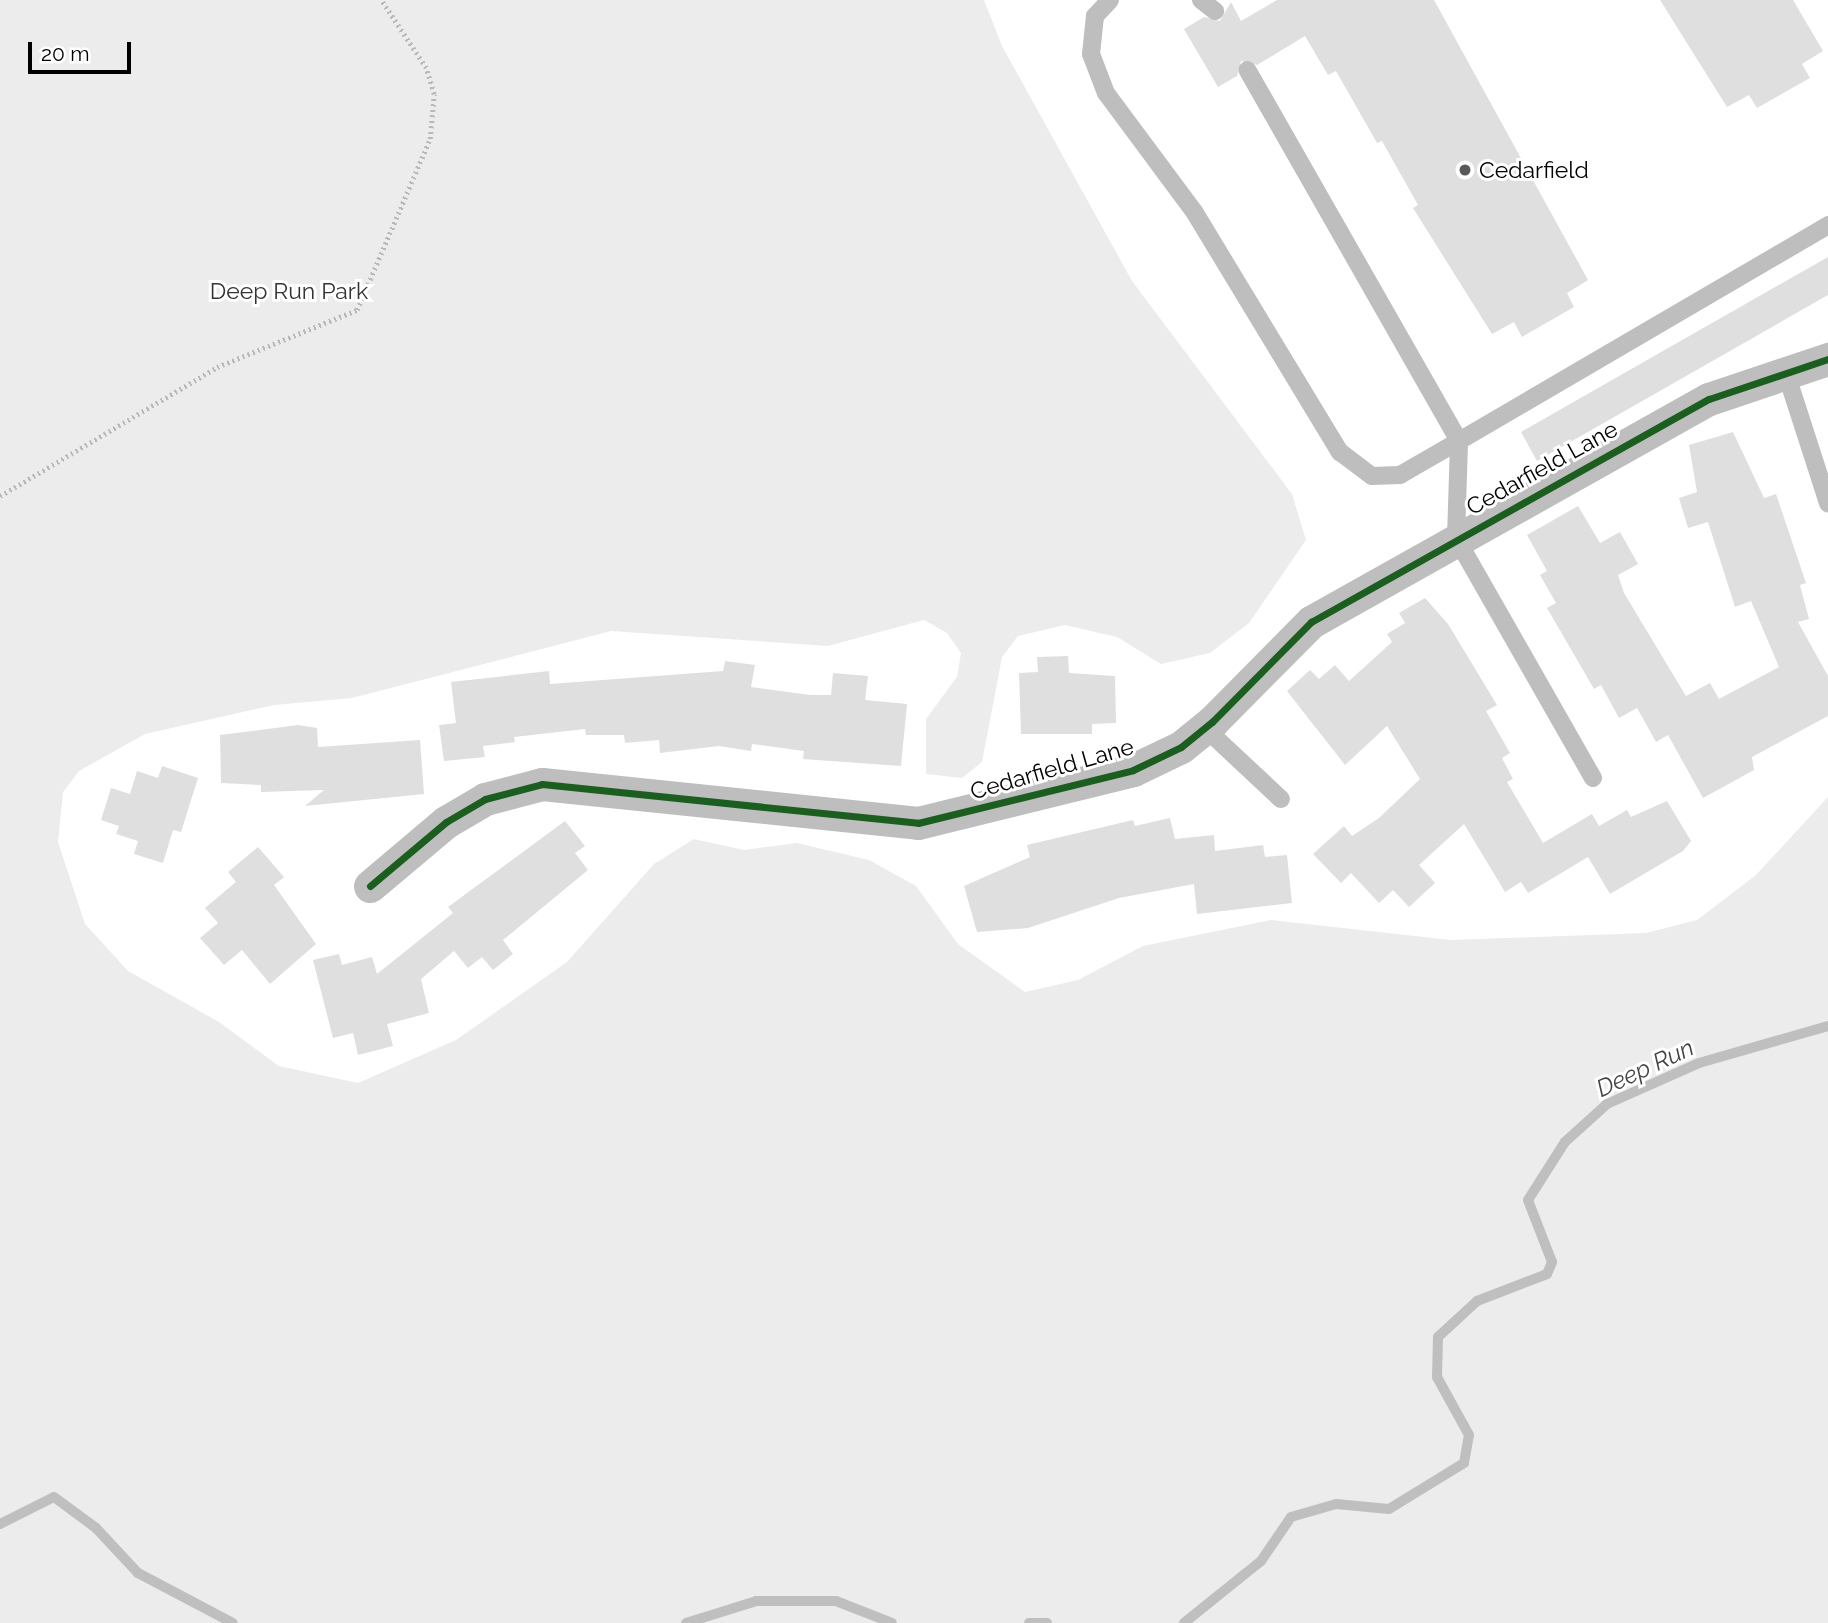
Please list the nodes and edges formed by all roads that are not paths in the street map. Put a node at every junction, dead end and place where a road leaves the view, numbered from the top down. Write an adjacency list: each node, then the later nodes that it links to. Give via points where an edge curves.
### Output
1 (1111, 0): 6 (lane, via 1095,16 1090,54 1106,93 1195,213 1340,452 1372,476 1400,475)
2 (1247, 71): 6 (lane)
3 (1828, 226): 6 (lane)
4 (1828, 359): 5 (street, Cedarfield Lane)
5 (1786, 373): 7 (lane); 8 (street, Cedarfield Lane, via 1709,399)
6 (1459, 441): 8 (lane)
7 (1828, 503)
8 (1456, 538): 9 (street, Cedarfield Lane, via 1311,622); 10 (lane)
9 (1205, 728): 11 (lane); 12 (street, Cedarfield Lane, via 1133,770 918,822 542,784 485,799 446,821)
10 (1593, 778)
11 (1281, 799)
12 (370, 886)

